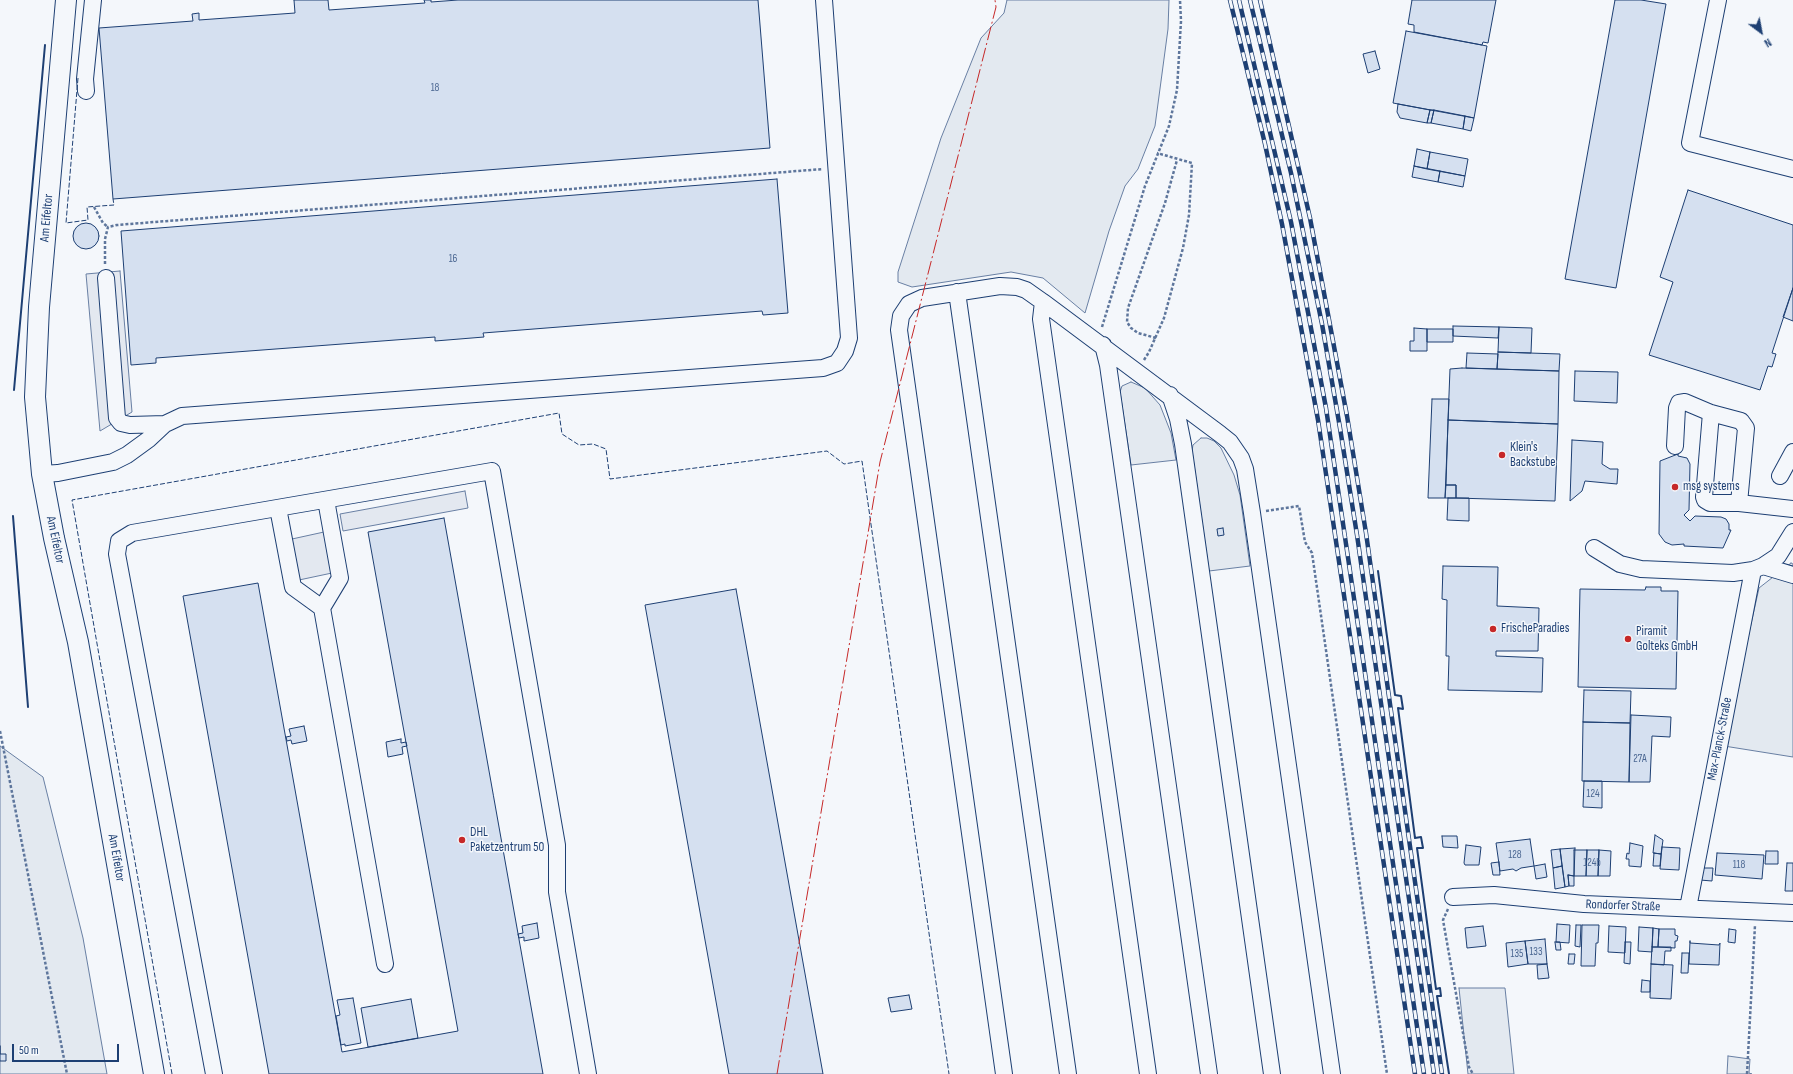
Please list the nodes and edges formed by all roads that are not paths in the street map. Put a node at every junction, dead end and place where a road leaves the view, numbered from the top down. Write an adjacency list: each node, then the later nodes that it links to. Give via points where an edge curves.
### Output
1 (66, 0): 16 (main road, Am Eifeltor, via 39,307 35,397)
2 (93, 0): 5 (street)
3 (824, 0): 13 (street, via 849,338 846,351 837,363 823,368 182,416)
4 (1718, 0): 6 (street, via 1690,143)
5 (86, 91)
6 (1793, 169)
7 (106, 278): 13 (street, via 117,418 122,423 130,425)
8 (957, 292): 9 (street, via 1000,286 1026,290); 34 (street, via 922,298 909,304 901,316 899,330); 35 (street)
9 (1044, 302): 10 (street); 36 (street, via 1041,319)
10 (1100, 343): 11 (street); 37 (street, via 1108,365)
11 (1170, 395): 38 (street, via 1183,444); 39 (street, via 1225,438 1238,452 1245,470)
12 (1711, 413): 14 (street, via 1685,402 1679,403); 19 (street, via 1741,421 1746,428); 19 (street, via 1704,497 1710,503)
13 (165, 424): 16 (street, via 149,439 113,462 58,474)
14 (1675, 446)
15 (1793, 452): 17 (street)
16 (42, 474): 31 (main road, Am Eifeltor, via 78,642)
17 (1780, 476)
18 (326, 500): 20 (street); 26 (street, via 340,578); 33 (street, via 492,471 557,845 557,892)
19 (1739, 503): 21 (street)
20 (278, 508): 26 (street, via 293,587); 32 (street, via 132,533 118,541 117,554)
21 (1793, 509)
22 (1793, 532): 24 (street, via 1778,556)
23 (1594, 548): 24 (street, via 1620,564 1641,569 1733,572)
24 (1758, 568): 25 (street); 28 (street, Max-Planck-Straße)
25 (1793, 575)
26 (322, 608): 30 (street)
27 (1453, 897): 28 (street, Rondorfer Straße, via 1494,895 1584,904)
28 (1688, 908): 29 (street, Rondorfer Straße)
29 (1793, 913)
30 (386, 964)
31 (154, 1074)
32 (214, 1074)
33 (588, 1074)
34 (1004, 1074)
35 (1068, 1074)
36 (1148, 1074)
37 (1209, 1074)
38 (1272, 1074)
39 (1332, 1074)

